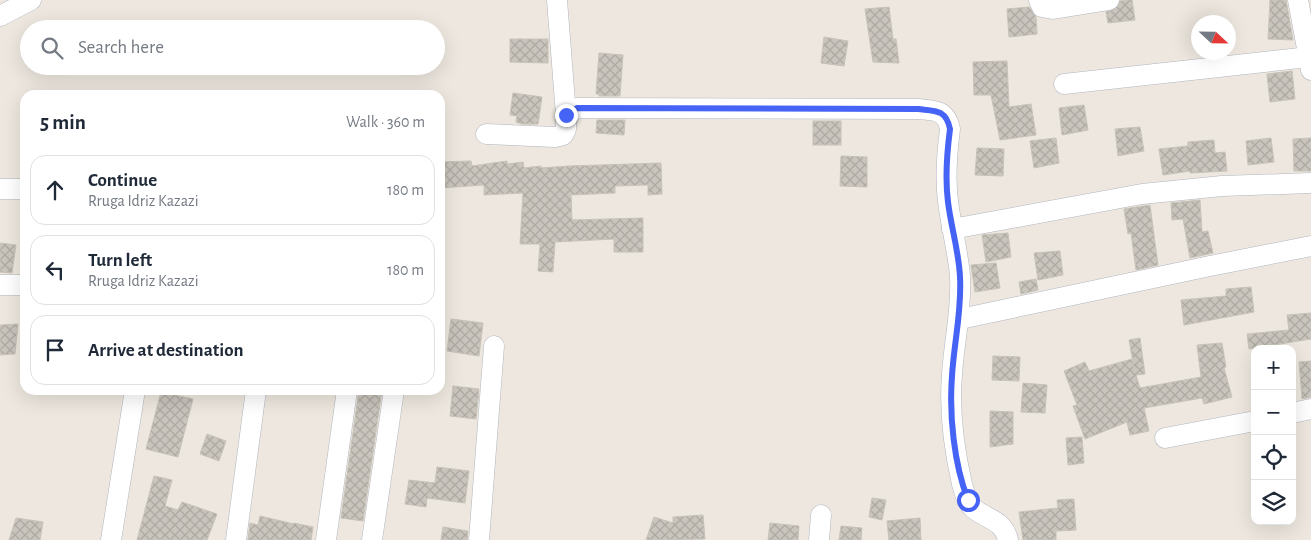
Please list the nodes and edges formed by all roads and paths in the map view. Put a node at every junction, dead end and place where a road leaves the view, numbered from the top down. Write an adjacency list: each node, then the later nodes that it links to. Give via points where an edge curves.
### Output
1 (31, 0): 6 (street)
2 (557, 0): 9 (street)
3 (1039, 0): 4 (street, via 1042,7 1053,9)
4 (1109, 0)
5 (1298, 0): 7 (street)
6 (0, 16)
7 (1310, 64): 8 (street)
8 (1064, 84)
9 (566, 115): 10 (street, via 563,136 555,138); 14 (street, via 577,108 918,109 939,112 948,119 950,129 947,199)
10 (486, 134)
11 (1311, 183): 14 (street, via 1222,186 1142,194)
12 (0, 189): 13 (street)
13 (20, 189)
14 (952, 228): 18 (street, via 960,276)
15 (1311, 246): 18 (street)
16 (0, 285): 17 (street)
17 (20, 285)
18 (960, 319): 35 (street, via 951,404 962,486 973,508 1003,527)
19 (494, 346): 33 (street)
20 (134, 395): 29 (street)
21 (255, 395): 30 (street)
22 (347, 395): 31 (street)
23 (393, 395): 32 (street)
24 (1311, 409): 25 (street)
25 (1296, 412)
26 (1251, 421): 27 (street)
27 (1165, 438)
28 (821, 516): 34 (street)
29 (111, 540)
30 (236, 540)
31 (326, 540)
32 (372, 540)
33 (480, 540)
34 (819, 540)
35 (1008, 540)

